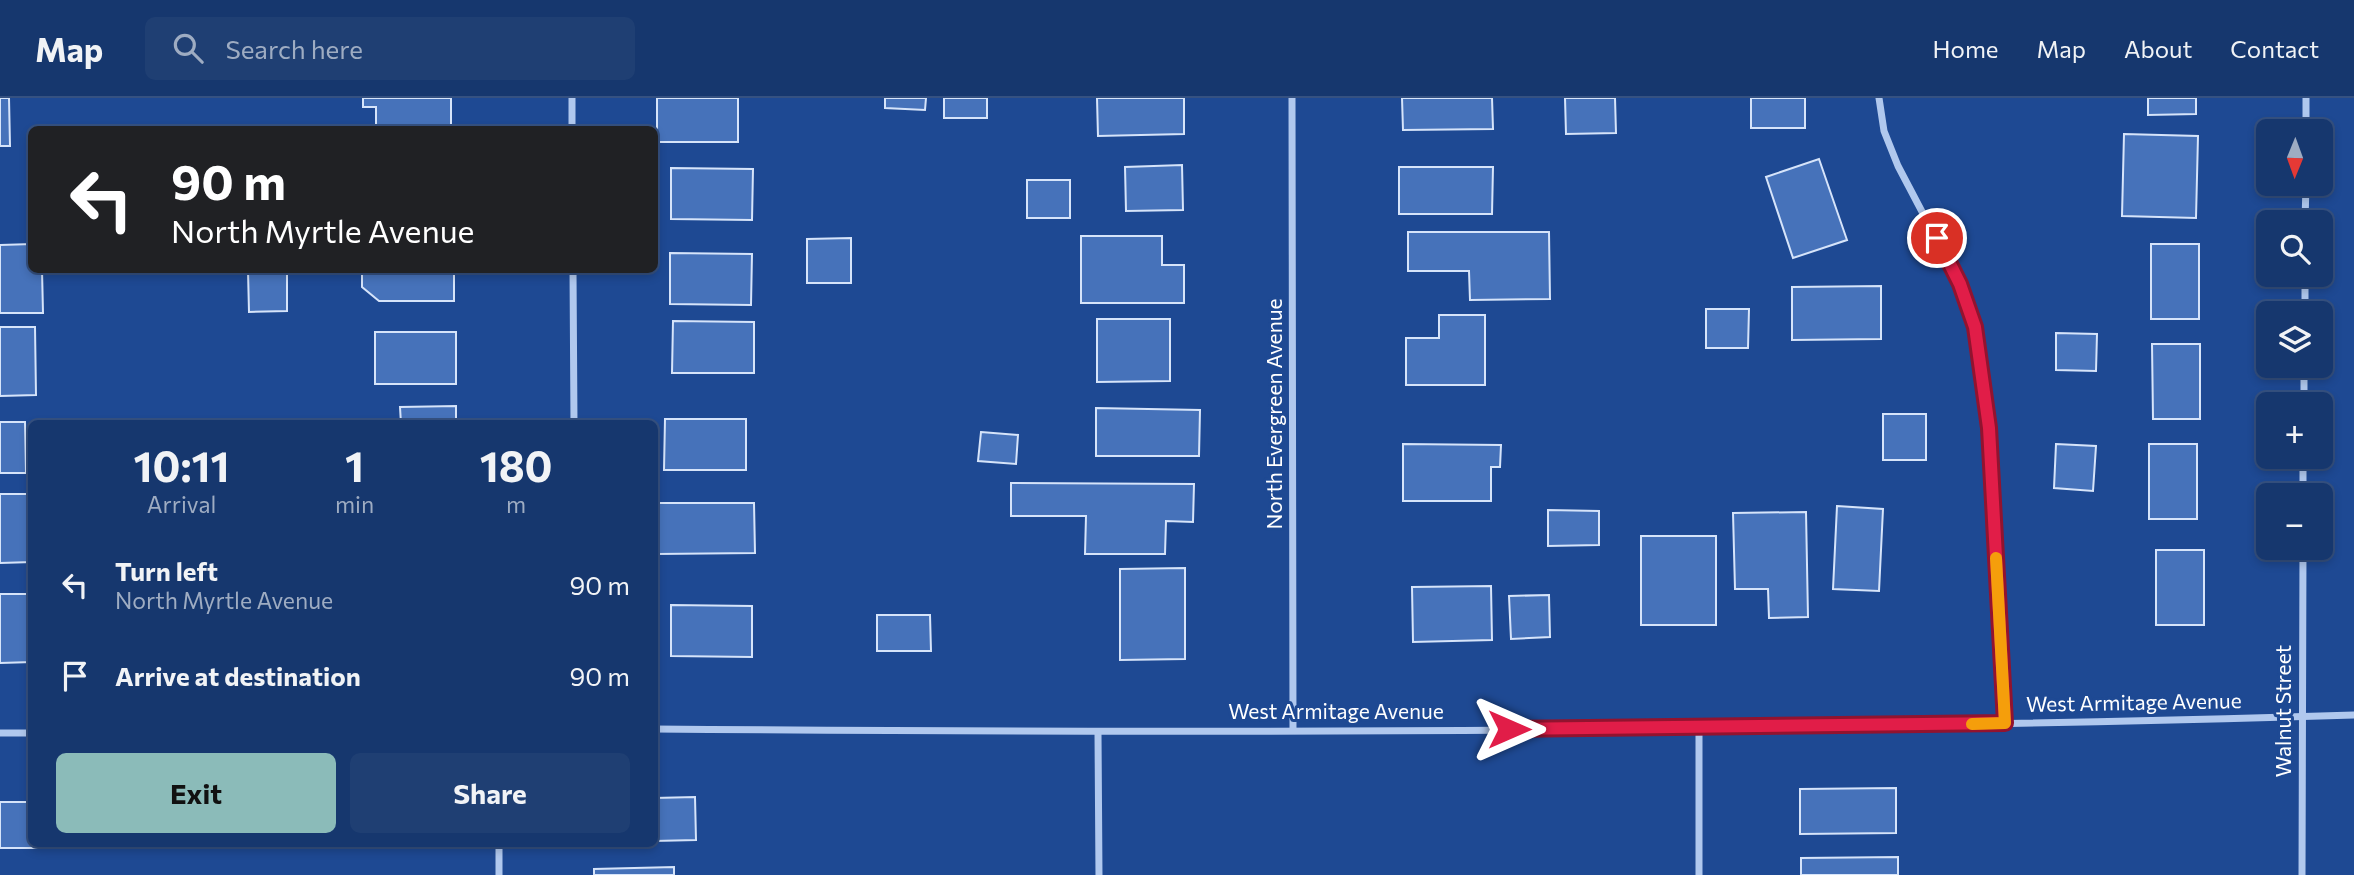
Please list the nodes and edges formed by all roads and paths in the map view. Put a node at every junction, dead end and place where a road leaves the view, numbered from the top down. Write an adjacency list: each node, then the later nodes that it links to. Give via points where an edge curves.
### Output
1 (572, 98): 6 (street)
2 (1292, 98): 15 (street, North Evergreen Avenue)
3 (1879, 98): 12 (street, via 1888,143 1960,284 1975,327 1989,428)
4 (2306, 98): 5 (street)
5 (2306, 119)
6 (572, 126)
7 (573, 273): 8 (street)
8 (574, 420)
9 (2303, 560): 11 (street, Walnut Street)
10 (2354, 715): 11 (street, West Armitage Avenue)
11 (2301, 716): 12 (street, West Armitage Avenue); 23 (street, Walnut Street)
12 (2005, 723): 13 (street, West Armitage Avenue)
13 (1699, 728): 15 (street, West Armitage Avenue); 22 (street)
14 (658, 729): 18 (street, West Armitage Avenue)
15 (1293, 730): 18 (street, West Armitage Avenue)
16 (0, 733): 17 (street)
17 (28, 733)
18 (1098, 733): 21 (street)
19 (499, 847): 20 (street)
20 (499, 875)
21 (1099, 875)
22 (1699, 875)
23 (2302, 875)

